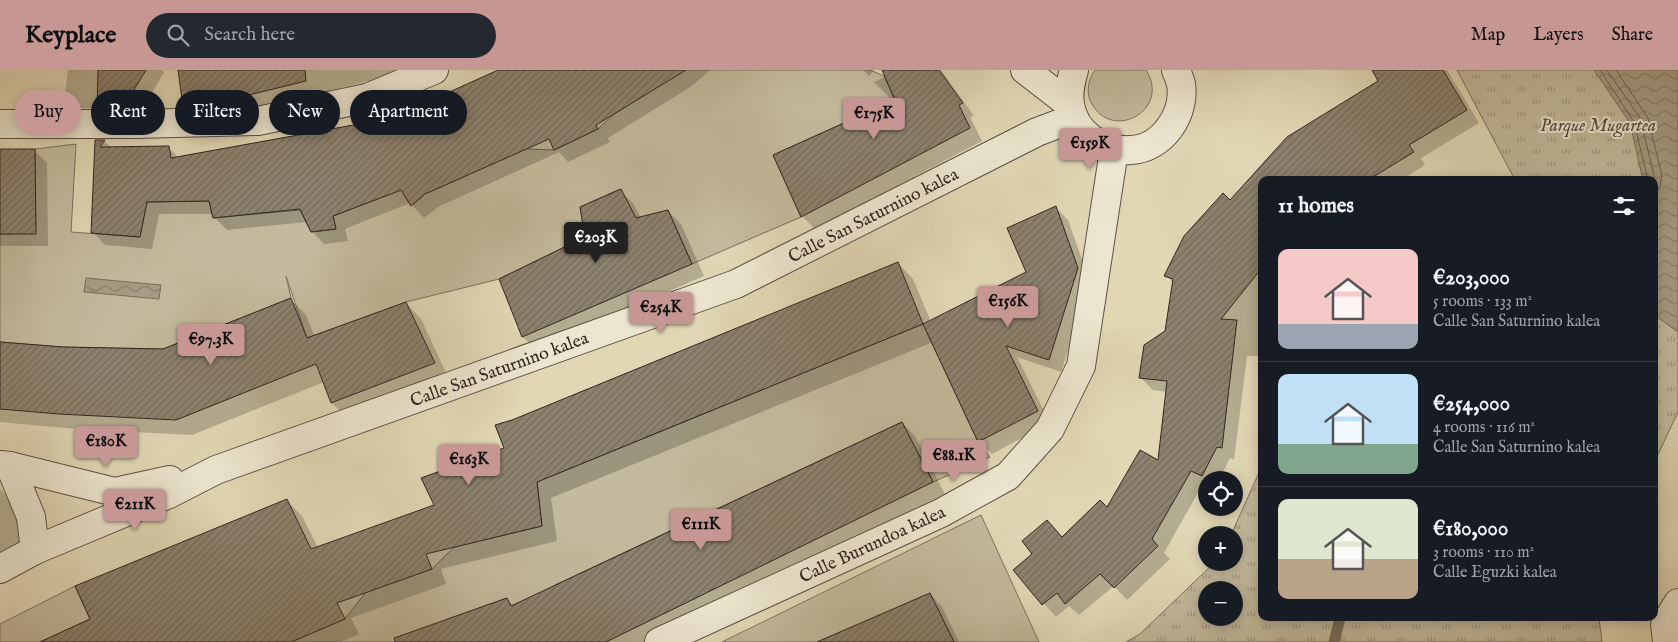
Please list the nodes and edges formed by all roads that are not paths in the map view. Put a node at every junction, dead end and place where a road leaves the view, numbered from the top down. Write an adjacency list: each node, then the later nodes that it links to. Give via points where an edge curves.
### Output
1 (434, 70): 6 (street, via 367,98 258,120)
2 (1025, 70): 5 (street)
3 (1074, 70): 5 (street, via 1070,86)
4 (1176, 70): 7 (street, via 1181,84 1181,102 1175,120 1150,145)
5 (1072, 111): 7 (street, via 1084,133 1098,144); 9 (street, Calle San Saturnino kalea, via 1037,132 736,284)
6 (0, 124)
7 (1114, 150): 13 (street, Calle Burundoa kalea, via 1081,366 1050,430 1008,476 941,513)
8 (5, 466): 9 (street, via 115,492); 10 (street, via 31,517)
9 (216, 470): 10 (street, Calle San Saturnino kalea, via 169,494)
10 (35, 550): 11 (street, Calle San Saturnino kalea)
11 (0, 569)
12 (1678, 603): 14 (street, via 1665,624)
13 (658, 642)
14 (1667, 642)

